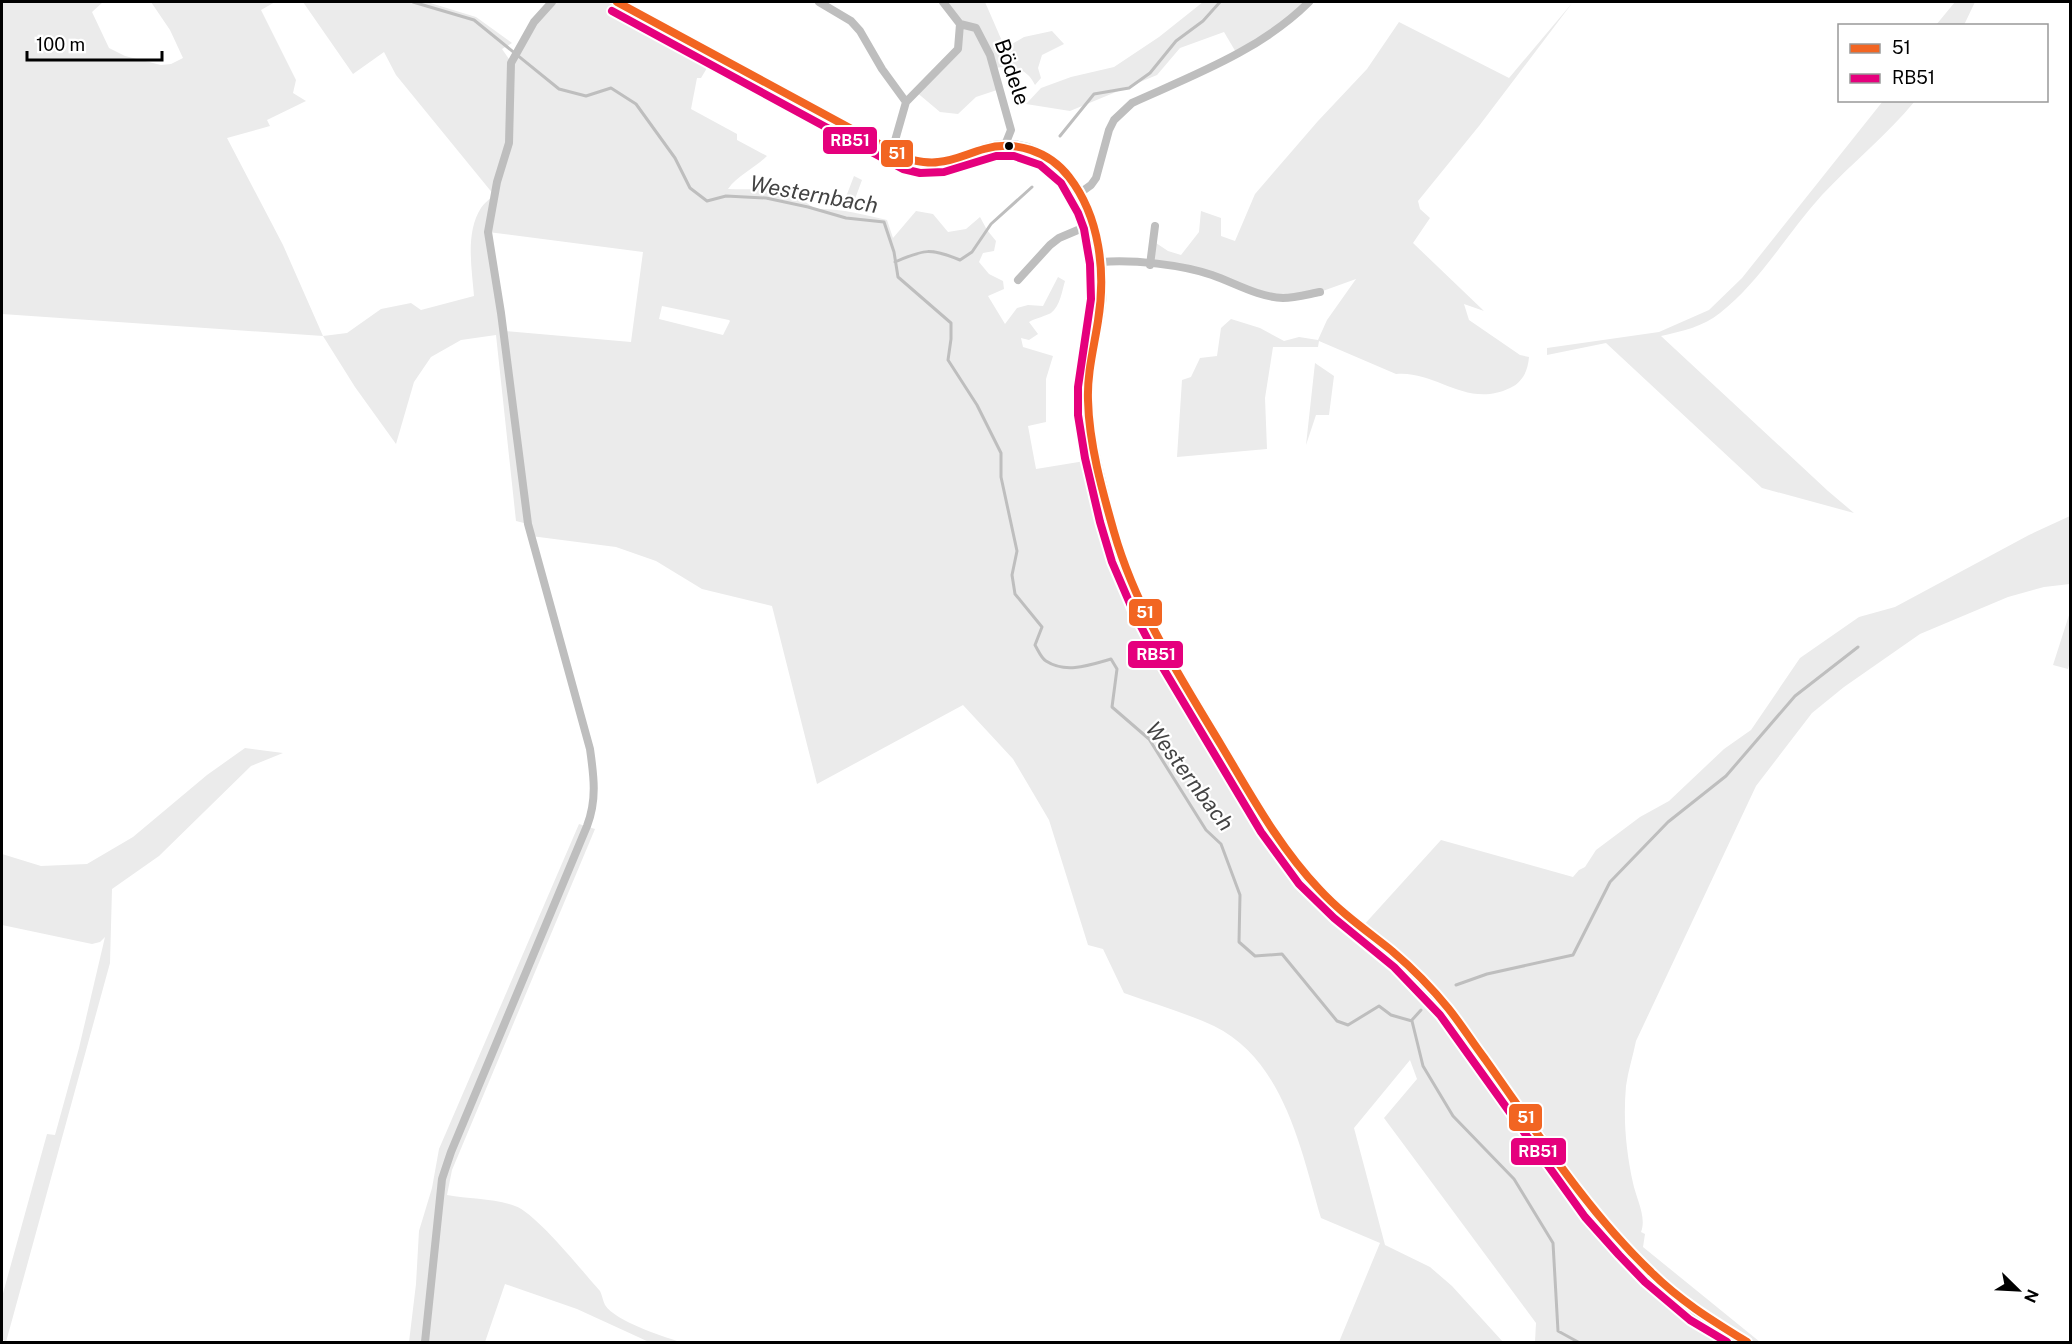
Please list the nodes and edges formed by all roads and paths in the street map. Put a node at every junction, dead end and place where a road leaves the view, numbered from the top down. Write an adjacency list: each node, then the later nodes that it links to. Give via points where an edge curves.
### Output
1 (552, 2): 17 (street, via 534,22 512,63 509,142 496,182 488,232 528,524 590,749 595,785 593,812 442,1179)
2 (617, 2): 9 (street)
3 (819, 2): 7 (street, via 860,31)
4 (943, 2): 6 (street, Bödele)
5 (1309, 2): 10 (street, via 1271,34 1237,54 1122,111 1109,130 1094,182)
6 (960, 24): 7 (street, via 958,49); 8 (street, Bödele, via 976,28 990,55 1011,130)
7 (906, 102): 9 (street)
8 (1005, 145): 9 (street, via 931,164); 10 (street, via 1044,156 1063,170)
9 (892, 151)
10 (1080, 194): 11 (street)
11 (1092, 224): 13 (street); 15 (street, via 1059,238)
12 (1155, 226): 14 (street)
13 (1101, 261): 14 (street); 18 (street, via 1102,296 1088,393 1100,477 1122,558 1191,697 1276,837 1299,867 1323,894 1428,985 1594,1211 1652,1274 1697,1312)
14 (1150, 265): 16 (street, via 1212,275 1241,288 1283,298)
15 (1018, 280)
16 (1320, 292)
17 (425, 1342)
18 (1747, 1342)

